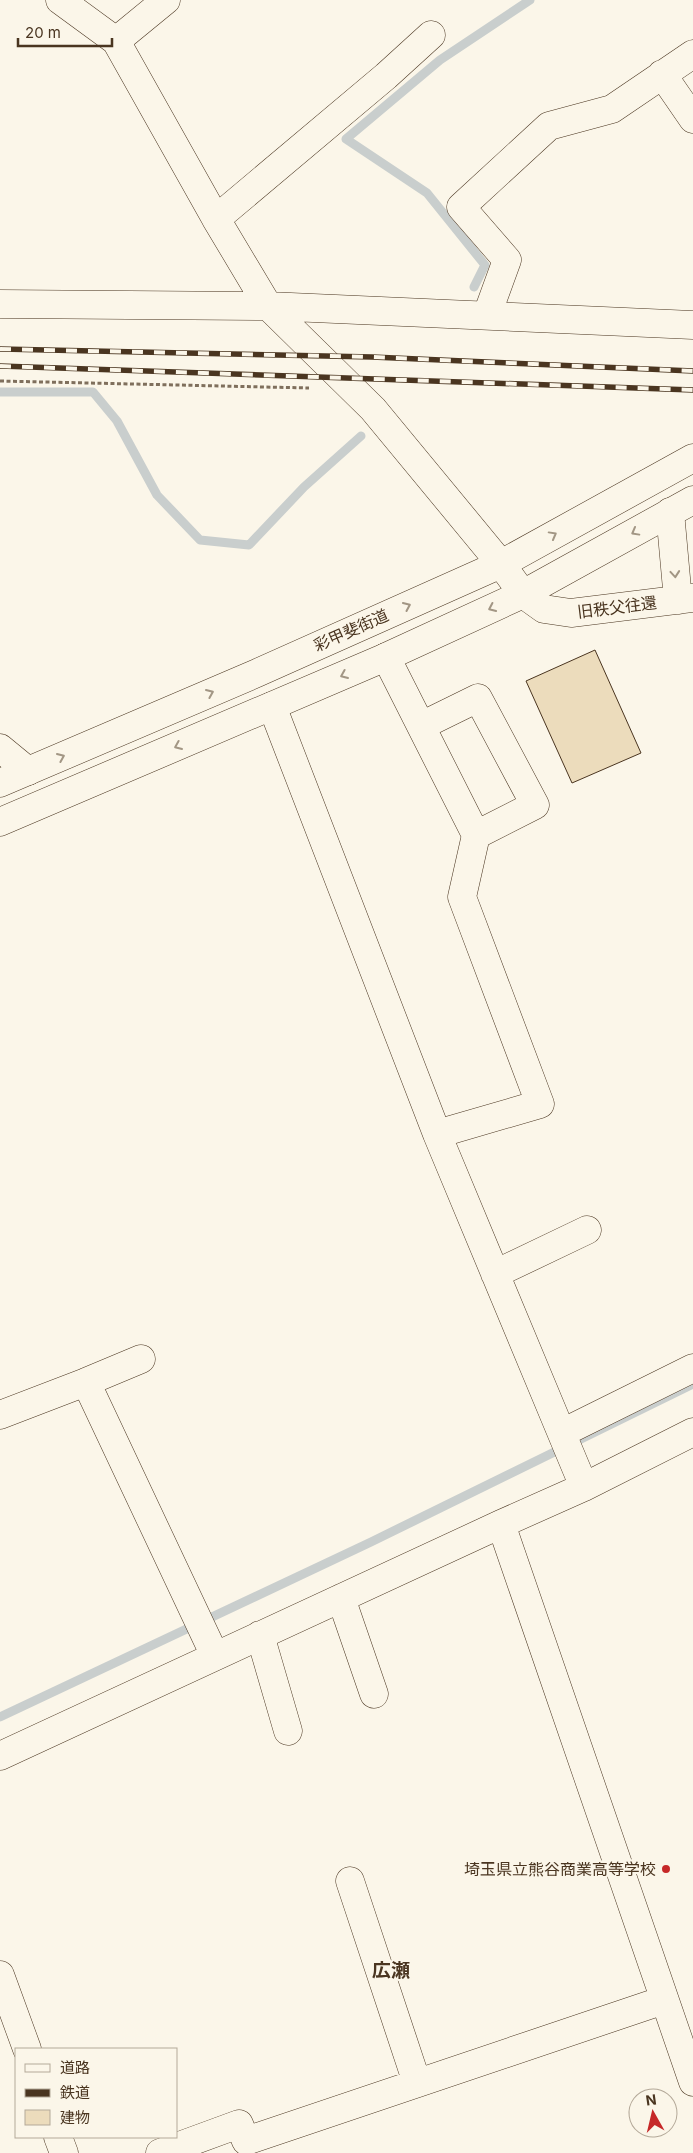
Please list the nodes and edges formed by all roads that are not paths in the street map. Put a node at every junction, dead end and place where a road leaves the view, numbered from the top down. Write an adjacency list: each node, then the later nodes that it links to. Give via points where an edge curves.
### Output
1 (60, 0): 4 (main road)
2 (166, 0): 4 (main road)
3 (431, 35): 8 (main road)
4 (116, 41): 8 (main road, 旧秩父往還)
5 (693, 54): 6 (main road)
6 (662, 74): 7 (main road); 11 (main road, via 612,109 549,126 461,207 507,260)
7 (693, 119)
8 (216, 219): 10 (main road, 旧秩父往還)
9 (0, 304): 10 (main road)
10 (268, 306): 11 (main road); 15 (main road, 旧秩父往還, via 373,409)
11 (487, 315): 12 (main road)
12 (693, 325)
13 (693, 458): 15 (main road, 彩甲斐街道, one-way to 13)
14 (682, 506): 16 (main road, one-way to 16); 17 (main road, one-way to 17)
15 (500, 564): 16 (main road, 旧秩父往還); 22 (main road, 彩甲斐街道, one-way to 15)
16 (524, 594): 17 (main road, 旧秩父往還, via 544,609 571,613); 18 (main road, one-way to 18)
17 (685, 599)
18 (386, 657): 19 (main road, one-way to 19); 20 (main road)
19 (272, 706): 24 (main road, one-way to 24); 26 (main road)
20 (421, 726): 25 (main road); 25 (main road, via 478,698 535,805)
21 (0, 748): 22 (main road)
22 (28, 771): 23 (main road, 彩甲斐街道)
23 (0, 783)
24 (0, 822)
25 (476, 836): 26 (main road, via 462,897 540,1104)
26 (437, 1134): 28 (main road)
27 (587, 1230): 28 (main road)
28 (495, 1274): 34 (main road)
29 (141, 1359): 31 (main road)
30 (693, 1368): 34 (main road)
31 (86, 1382): 32 (main road); 39 (main road)
32 (0, 1415)
33 (693, 1432): 35 (main road)
34 (562, 1433): 35 (main road)
35 (584, 1487): 36 (main road)
36 (501, 1524): 37 (main road); 45 (main road)
37 (341, 1598): 38 (main road); 40 (main road)
38 (260, 1635): 39 (main road); 41 (main road)
39 (215, 1656): 42 (main road)
40 (374, 1694)
41 (288, 1731)
42 (0, 1756)
43 (350, 1881): 48 (main road)
44 (0, 1975): 46 (main road)
45 (664, 2000): 47 (main road); 48 (main road)
46 (27, 2048)
47 (693, 2082)
48 (417, 2083): 51 (main road, via 246,2141 239,2124)
49 (58, 2138): 50 (main road)
50 (64, 2153)
51 (160, 2153)

